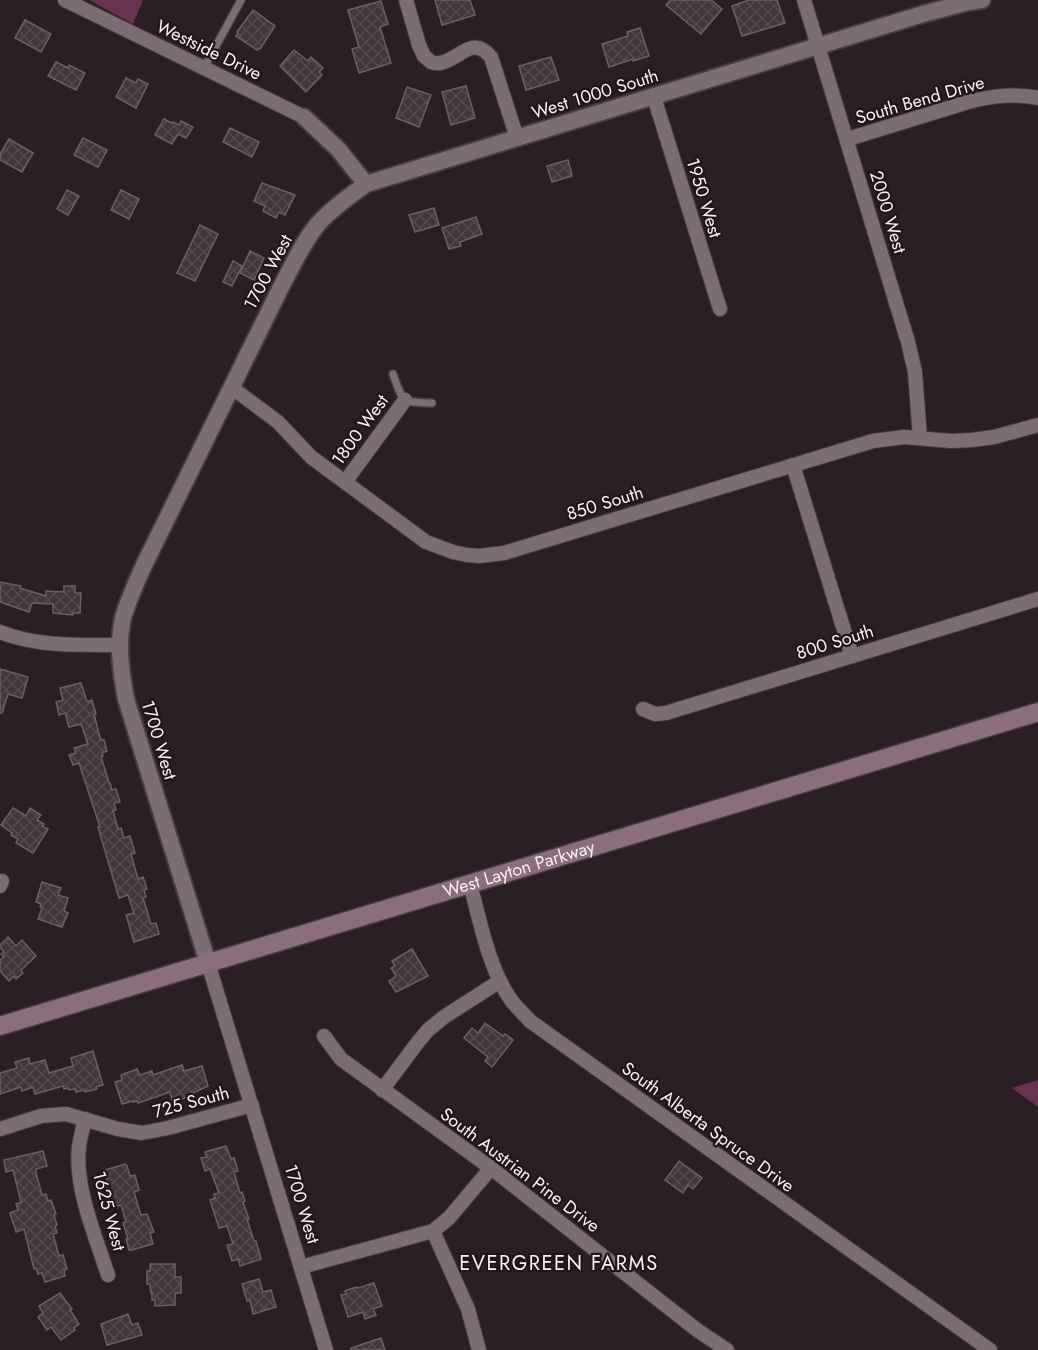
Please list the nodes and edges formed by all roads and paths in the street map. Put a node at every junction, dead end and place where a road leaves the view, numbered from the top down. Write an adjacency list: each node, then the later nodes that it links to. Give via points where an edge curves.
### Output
1 (65, 0): 7 (street, Westside Drive)
2 (242, 0): 7 (lane)
3 (406, 0): 11 (street, via 419,45 431,63 441,63 466,49 485,50 491,57)
4 (804, 0): 6 (street, 2000 West)
5 (982, 0): 6 (street, West 1000 South)
6 (819, 46): 8 (street, West 1000 South); 12 (street, 2000 West)
7 (204, 68): 10 (street, Westside Drive)
8 (654, 97): 11 (street, West 1000 South); 14 (street, 1950 West)
9 (1038, 98): 12 (street, South Bend Drive, via 985,98)
10 (304, 117): 13 (street, via 338,149)
11 (517, 138): 13 (street, West 1000 South)
12 (848, 139): 20 (street, 2000 West, via 909,342)
13 (366, 184): 16 (street, 1700 West, via 319,223 303,246)
14 (720, 309)
15 (393, 374): 17 (lane)
16 (231, 387): 22 (street, 850 South, via 278,422 311,457); 25 (street, 1700 West, via 144,565 129,600)
17 (405, 400): 18 (lane); 22 (street, 1800 West)
18 (432, 403)
19 (1038, 425): 20 (street, 850 South, via 972,440)
20 (920, 438): 21 (street, 850 South, via 873,441)
21 (793, 465): 22 (street, 850 South, via 504,553 479,556 426,542); 26 (street)
22 (345, 482)
23 (1038, 599): 26 (street, 800 South)
24 (0, 632): 25 (street, via 48,643)
25 (120, 645): 30 (street, 1700 West, via 126,699)
26 (852, 656): 27 (street, 800 South, via 666,713)
27 (643, 709)
28 (1038, 712): 29 (main road, West Layton Parkway)
29 (470, 884): 30 (main road, West Layton Parkway); 31 (street, South Alberta Spruce Drive)
30 (208, 963): 32 (main road, West Layton Parkway); 35 (street, 1700 West)
31 (500, 981): 34 (street, via 428,1030); 42 (street, South Alberta Spruce Drive, via 530,1021)
32 (0, 1026)
33 (324, 1036): 34 (street, South Austrian Pine Drive, via 341,1059)
34 (382, 1090): 38 (street, South Austrian Pine Drive)
35 (252, 1105): 36 (street, 725 South, via 142,1132); 40 (street, 1700 West)
36 (85, 1119): 37 (street, 725 South, via 66,1114 41,1116); 41 (street, 1625 West, via 79,1173)
37 (0, 1129)
38 (491, 1168): 39 (street); 45 (street, South Austrian Pine Drive)
39 (433, 1232): 40 (street); 44 (street, via 468,1309)
40 (301, 1267): 43 (street, 1700 West)
41 (108, 1275)
42 (981, 1348)
43 (326, 1350)
44 (479, 1350)
45 (727, 1350)

